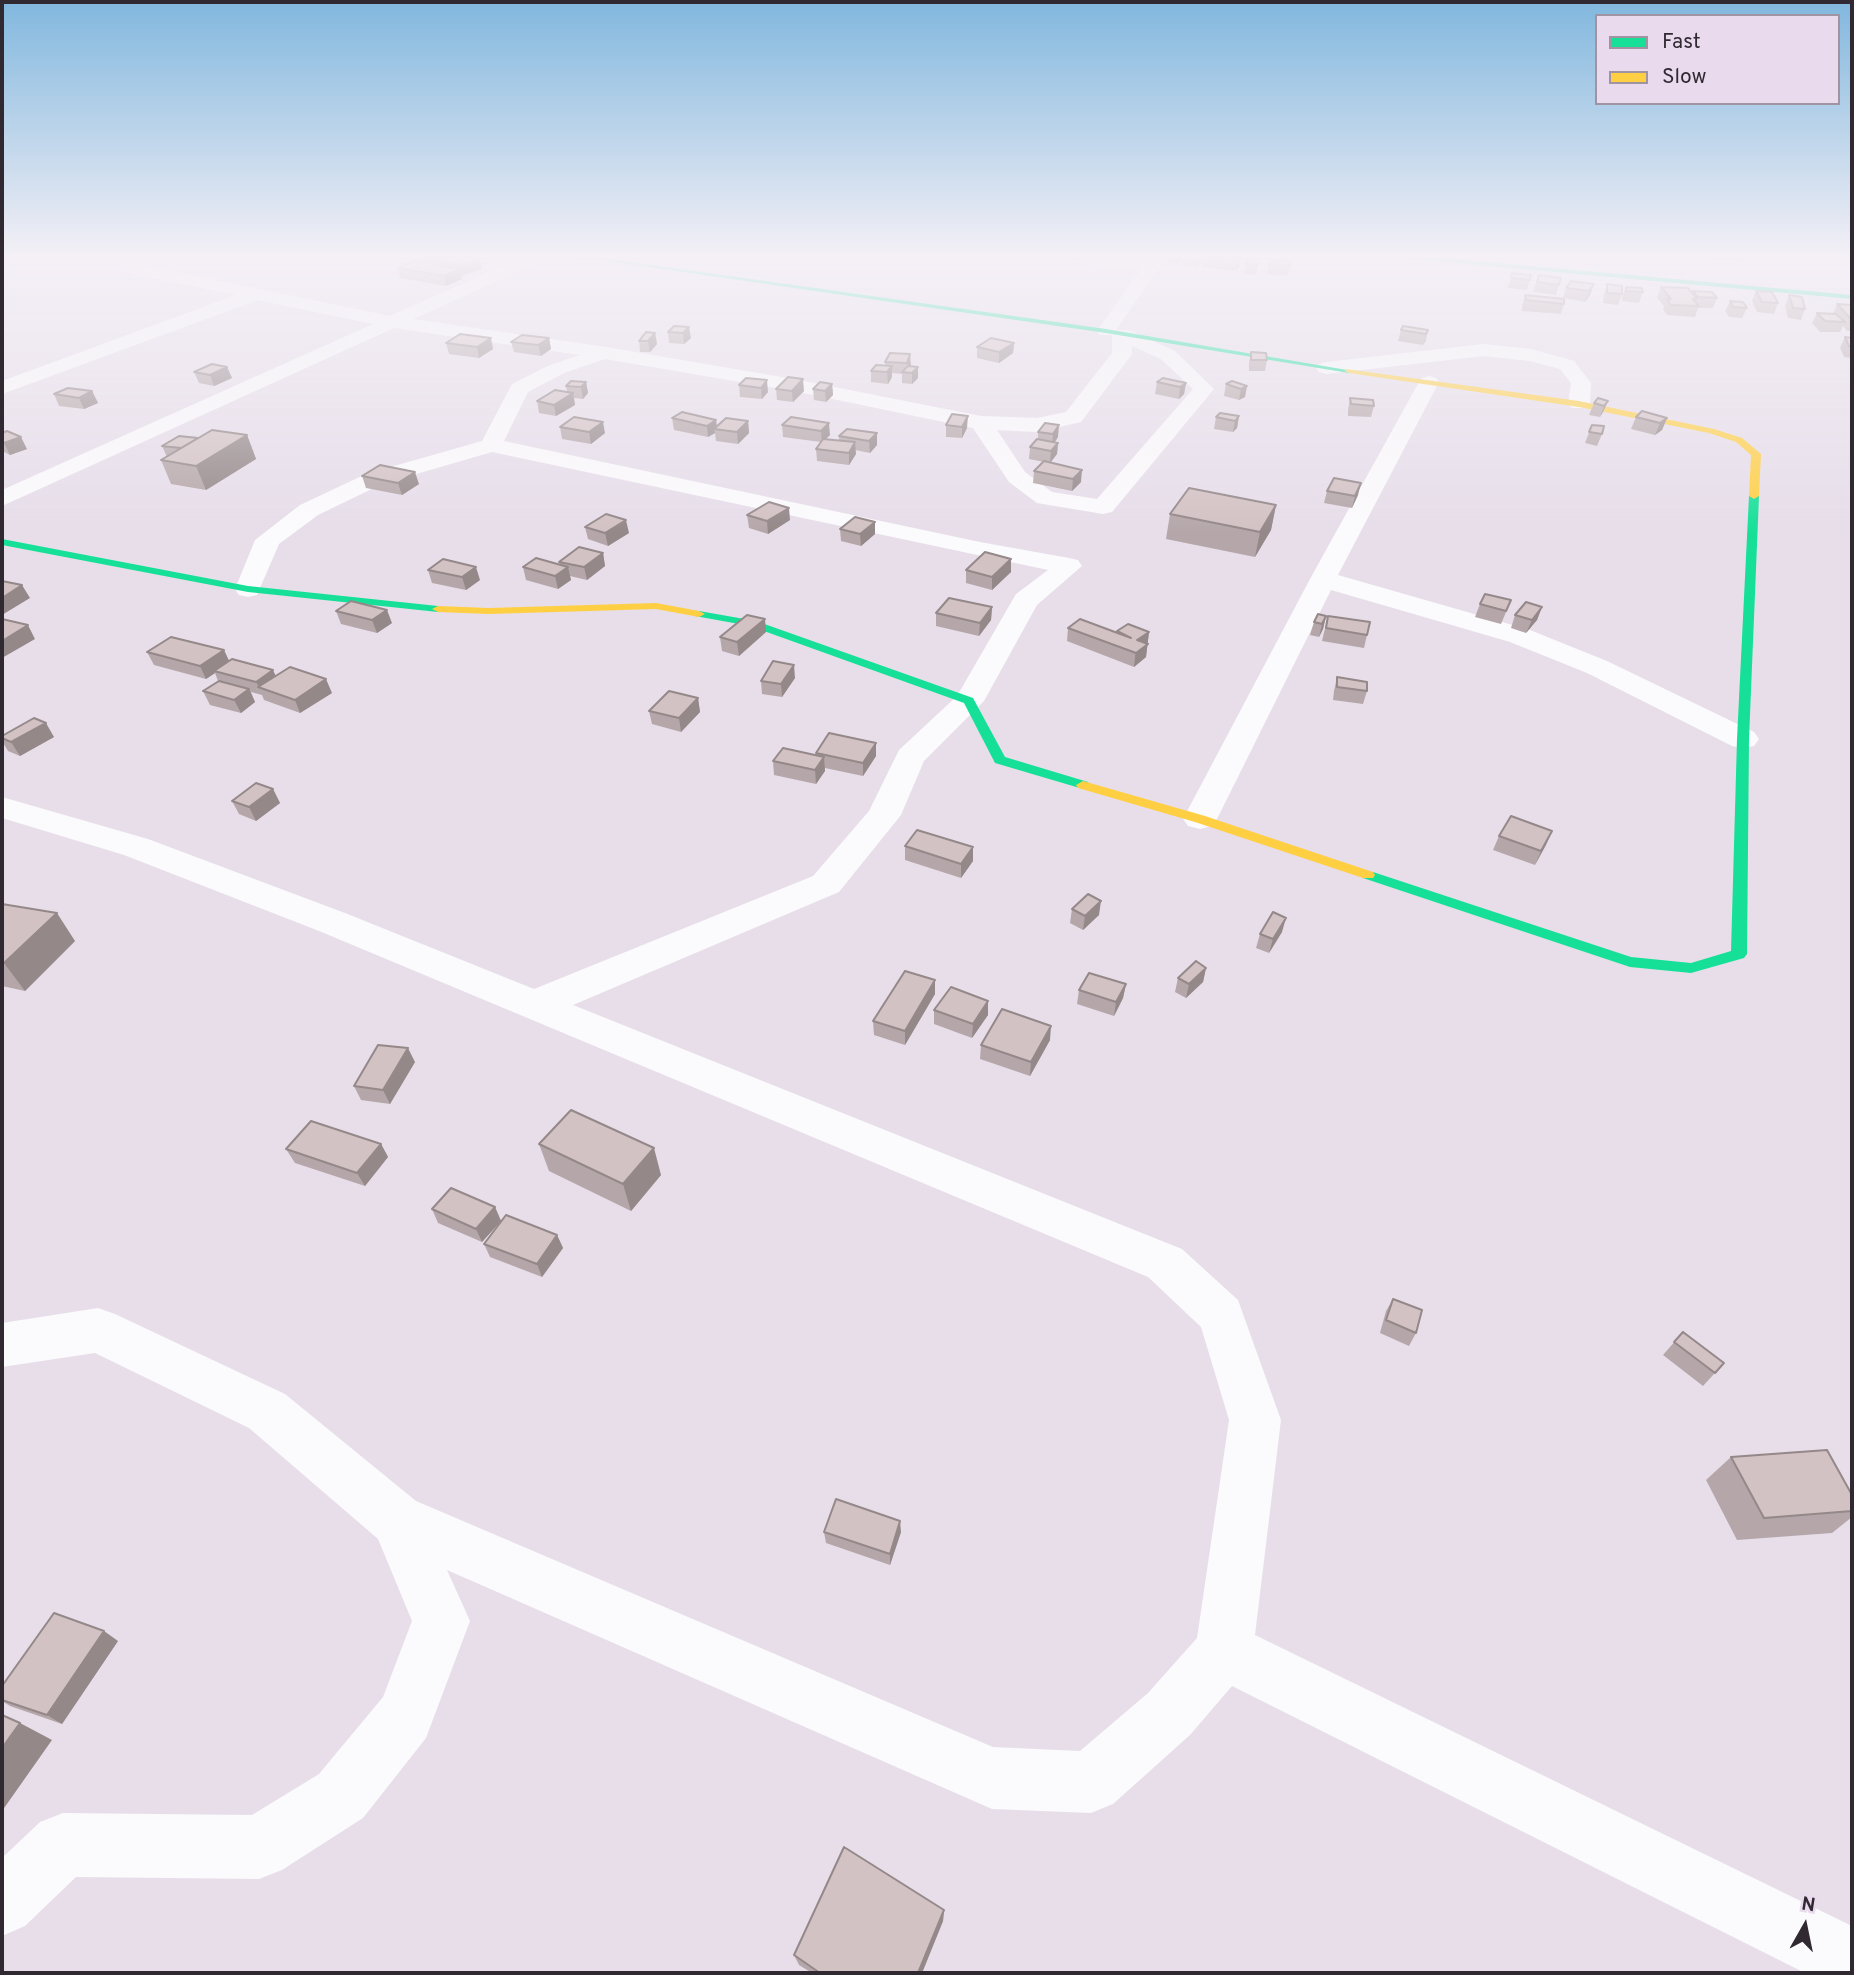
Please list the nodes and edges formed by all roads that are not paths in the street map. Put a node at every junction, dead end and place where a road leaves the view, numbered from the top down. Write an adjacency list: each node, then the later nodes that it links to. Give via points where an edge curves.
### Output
1 (107, 349): 10 (street)
2 (332, 349): 14 (street)
3 (574, 349): 7 (street)
4 (1120, 349): 12 (street, via 1122,354 1073,417 1037,425)
5 (1154, 349): 12 (street, via 1168,355 1204,389 1103,507 1045,498 1017,477)
6 (1215, 349): 8 (street)
7 (606, 354): 12 (street); 13 (street, via 556,369 519,388)
8 (1326, 368): 9 (street); 11 (street, via 1483,350 1531,355 1567,365 1581,383)
9 (1429, 383): 11 (street); 16 (street)
10 (2, 388)
11 (1579, 404): 19 (street, via 1711,431 1738,440 1756,454)
12 (981, 423)
13 (491, 445): 17 (street, via 374,479 309,510 268,540); 18 (street, via 1069,566 1026,600)
14 (2, 499)
15 (2, 542): 17 (street)
16 (1322, 579): 19 (street, via 1520,636 1597,667); 21 (street)
17 (248, 589): 18 (street, via 411,608 489,611 656,606 752,623)
18 (969, 701): 21 (street, via 1000,760); 22 (street, via 910,757 884,815 826,884)
19 (1742, 739): 21 (street, via 1739,954 1691,968 1630,962)
20 (2, 807): 22 (street, via 136,847)
21 (1200, 820)
22 (534, 1005): 25 (street, via 1165,1263 1221,1315 1255,1420)
23 (2, 1345): 24 (street, via 98,1330 267,1411)
24 (397, 1520): 25 (street, via 992,1778 1091,1782 1169,1714); 26 (street, via 441,1620 405,1717 341,1796 259,1847 63,1845)
25 (1224, 1651): 27 (street)
26 (2, 1903)
27 (1852, 1961)

